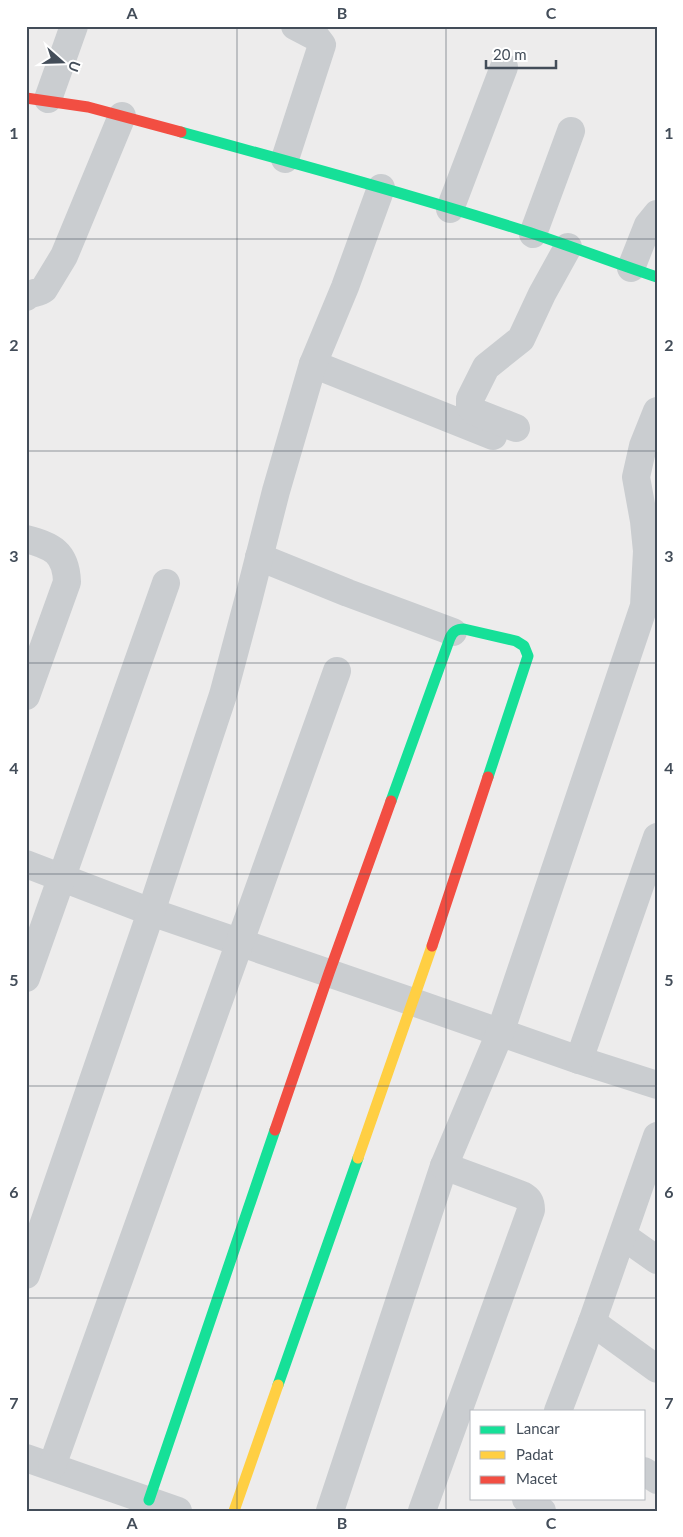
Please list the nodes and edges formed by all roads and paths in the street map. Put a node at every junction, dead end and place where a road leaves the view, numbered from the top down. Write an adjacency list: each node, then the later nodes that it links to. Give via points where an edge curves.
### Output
1 (74, 26): 4 (street)
2 (295, 26): 7 (street, via 316,37 322,45)
3 (504, 68): 9 (street)
4 (37, 99): 5 (street)
5 (122, 116): 7 (street); 15 (street, via 64,256 44,289)
6 (570, 130): 11 (street)
7 (285, 159): 8 (street)
8 (381, 188): 9 (street); 16 (street)
9 (450, 209): 11 (street)
10 (657, 214): 13 (street, via 648,225)
11 (533, 234): 12 (street)
12 (568, 247): 13 (street); 16 (street, via 521,339 486,366 470,399 470,406 475,412 510,434)
13 (632, 268): 14 (street)
14 (657, 277)
15 (26, 297)
16 (314, 364): 19 (street)
17 (657, 410): 32 (street, via 642,446 636,477 647,551 644,606)
18 (26, 539): 23 (street, via 48,545 58,553 67,571 67,582)
19 (259, 557): 21 (street); 27 (street, via 223,695)
20 (166, 583): 26 (street)
21 (453, 632): 29 (street); 31 (street, via 464,629 516,641 524,646 528,656)
22 (337, 671): 28 (street)
23 (26, 696)
24 (657, 837): 33 (street)
25 (26, 864): 26 (street)
26 (63, 878): 27 (street); 30 (street)
27 (151, 912): 28 (street); 39 (street)
28 (240, 942): 29 (street); 44 (street)
29 (329, 972): 31 (street); 47 (street)
30 (26, 978)
31 (413, 1002): 32 (street); 50 (street)
32 (500, 1033): 33 (street); 36 (street)
33 (579, 1060): 34 (street)
34 (657, 1085)
35 (655, 1145): 37 (street)
36 (444, 1166): 51 (street); 52 (street, via 522,1195 529,1199 532,1210)
37 (623, 1236): 38 (street); 40 (street)
38 (657, 1260)
39 (26, 1275)
40 (592, 1322): 41 (street); 42 (street)
41 (657, 1369)
42 (559, 1410)
43 (26, 1458): 44 (street)
44 (52, 1466): 47 (street)
45 (646, 1472): 46 (street)
46 (657, 1480)
47 (149, 1500): 49 (street)
48 (527, 1500): 53 (street)
49 (178, 1511)
50 (234, 1511)
51 (330, 1511)
52 (422, 1511)
53 (542, 1511)

